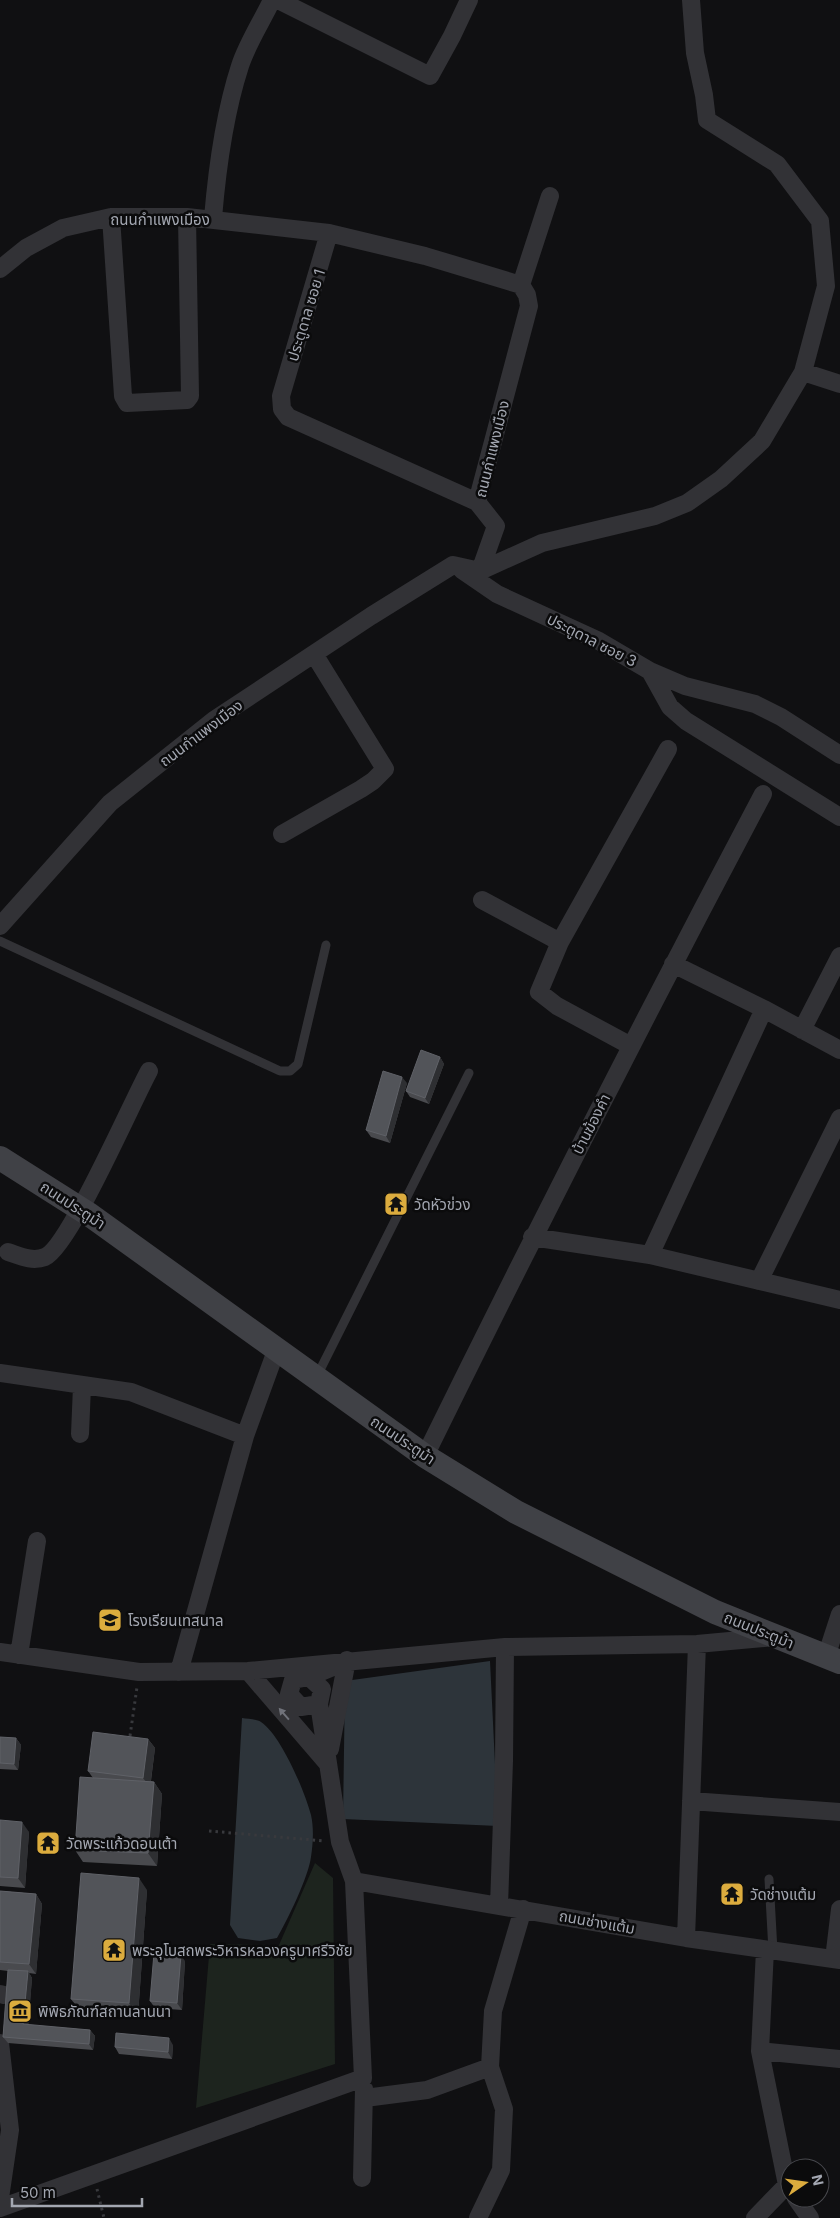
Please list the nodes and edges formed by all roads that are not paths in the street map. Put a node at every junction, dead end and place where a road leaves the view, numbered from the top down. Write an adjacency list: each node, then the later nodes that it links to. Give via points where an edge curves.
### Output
1 (272, 0): 8 (street, via 240,65 224,136)
2 (278, 0): 3 (street, via 430,76)
3 (469, 0)
4 (690, 0): 12 (street, via 707,120 777,164 820,221 826,286)
5 (550, 196): 11 (street)
6 (111, 217): 7 (street, ถนนกำแพงเมือง); 7 (street, via 123,396 127,403 187,400 191,392); 10 (street, ถนนกำแพงเมือง, via 63,228 26,248)
7 (187, 217): 8 (street, ถนนกำแพงเมือง)
8 (213, 218): 9 (street, ถนนกำแพงเมือง)
9 (329, 233): 11 (street, ถนนกำแพงเมือง, via 425,256); 14 (street, ประตูดาล ซอย 1, via 281,396 282,409 288,416)
10 (0, 269)
11 (521, 285): 14 (street, ถนนกำแพงเมือง, via 528,295 529,306)
12 (804, 372): 13 (street); 16 (street, via 762,441 721,479 687,503 655,516 542,542)
13 (840, 384)
14 (477, 502): 16 (street, ถนนกำแพงเมือง, via 496,526)
15 (453, 564): 16 (street); 17 (street, ถนนกำแพงเมือง); 18 (street, ประตูดาล ซอย 3, via 497,594 599,641)
16 (480, 571)
17 (314, 654): 23 (street, via 385,769 361,789); 25 (street, ถนนกำแพงเมือง, via 214,720 110,803)
18 (650, 671): 20 (street, via 685,686 755,704); 22 (street, ประตูดาล ซอย 3, via 670,707 686,721)
19 (668, 749): 27 (street)
20 (840, 755)
21 (763, 794): 30 (street, บ้านฆ้องคำ)
22 (840, 817)
23 (282, 834)
24 (482, 900): 27 (street)
25 (0, 926)
26 (0, 941): 28 (lane, via 280,1071 290,1071 298,1064)
27 (560, 942): 33 (street, via 541,984 541,996)
28 (326, 946)
29 (840, 956): 32 (street)
30 (673, 964): 31 (street); 33 (street, บ้านฆ้องคำ)
31 (764, 1009): 32 (street); 42 (street)
32 (802, 1030): 34 (street)
33 (632, 1046): 40 (street, บ้านฆ้องคำ)
34 (840, 1050)
35 (149, 1071): 39 (street)
36 (469, 1073): 47 (lane)
37 (840, 1118): 43 (street)
38 (0, 1158): 39 (main road, ถนนประตูม้า)
39 (80, 1209): 41 (street, via 58,1245 46,1256 24,1258); 45 (main road, ถนนประตูม้า)
40 (532, 1237): 42 (street); 51 (street, บ้านฆ้องคำ)
41 (8, 1252)
42 (650, 1255): 43 (street)
43 (759, 1281): 44 (street)
44 (840, 1300)
45 (277, 1348): 47 (main road, ถนนประตูม้า); 50 (street)
46 (0, 1373): 48 (street)
47 (316, 1378): 51 (main road, ถนนประตูม้า)
48 (82, 1386): 49 (street); 50 (street, via 131,1392)
49 (80, 1434)
50 (245, 1436): 62 (street)
51 (425, 1456): 54 (main road, ถนนประตูม้า, via 516,1512 706,1608)
52 (37, 1540): 58 (street)
53 (840, 1614): 59 (street)
54 (775, 1636): 55 (street); 59 (main road, ถนนประตูม้า)
55 (697, 1644): 56 (street); 65 (street)
56 (505, 1647): 60 (street); 69 (street)
57 (0, 1652): 58 (street)
58 (19, 1655): 62 (street, via 139,1672)
59 (833, 1659)
60 (347, 1660): 61 (street); 63 (street); 64 (street)
61 (248, 1671): 62 (street); 63 (street); 64 (street, one-way to 61)
62 (179, 1672)
63 (306, 1689): 64 (street); 64 (street, via 301,1707)
64 (327, 1764): 68 (street, via 340,1842)
65 (691, 1801): 66 (street); 72 (street)
66 (840, 1812)
67 (769, 1879): 73 (lane)
68 (354, 1881): 69 (street, ถนนช่างแต้ม); 79 (street)
69 (499, 1906): 71 (street, ถนนช่างแต้ม)
70 (840, 1908): 74 (street)
71 (522, 1909): 72 (street, ถนนช่างแต้ม); 78 (street, via 493,2011)
72 (686, 1938): 73 (street, ถนนช่างแต้ม)
73 (769, 1951): 74 (street, ถนนช่างแต้ม); 76 (street)
74 (837, 1960)
75 (0, 2043): 81 (street)
76 (760, 2051): 77 (street); 82 (street)
77 (840, 2059)
78 (490, 2067): 80 (street, via 427,2090); 87 (street, via 504,2109 501,2170)
79 (363, 2078): 80 (street); 86 (street)
80 (365, 2098): 83 (street)
81 (5, 2129): 84 (street)
82 (784, 2158)
83 (362, 2178)
84 (0, 2198)
85 (780, 2199): 88 (street)
86 (0, 2208)
87 (478, 2218)
88 (755, 2218)

